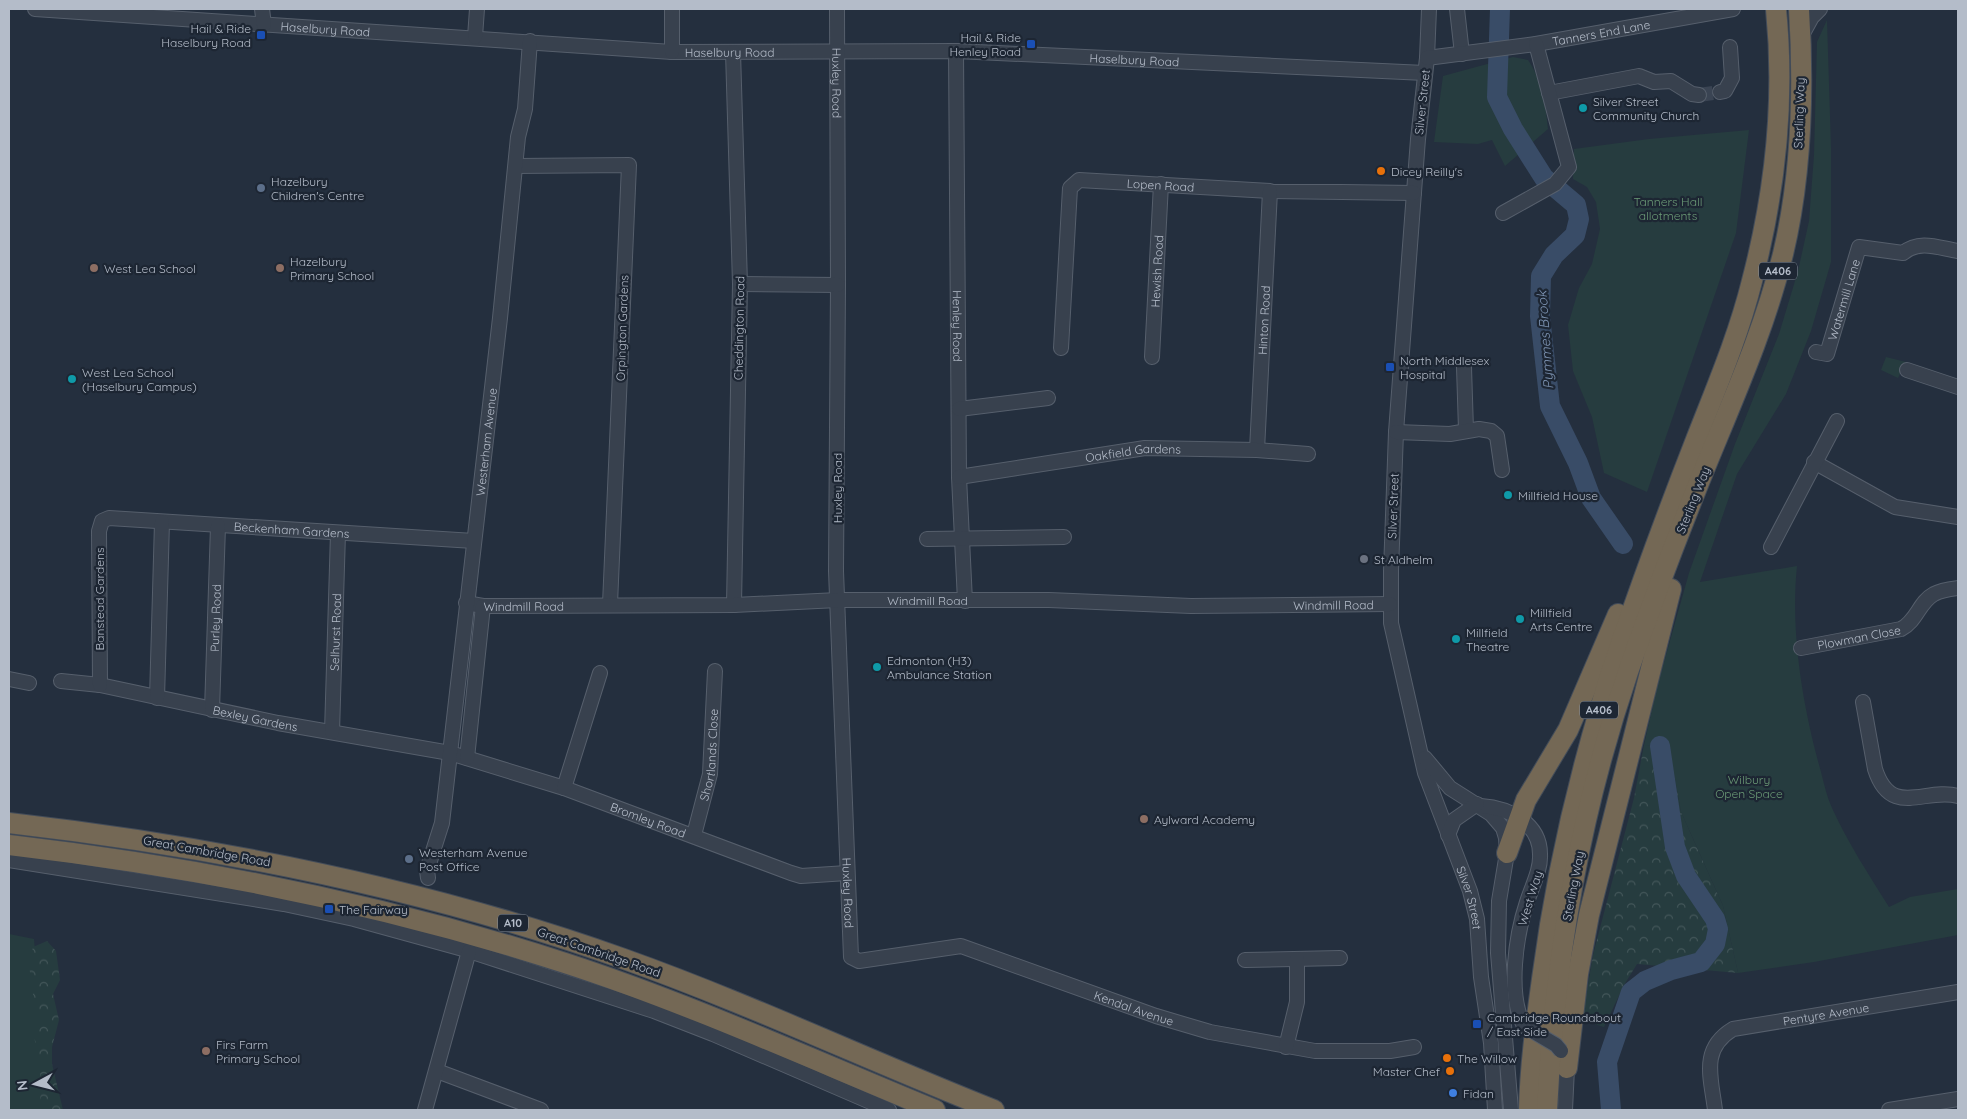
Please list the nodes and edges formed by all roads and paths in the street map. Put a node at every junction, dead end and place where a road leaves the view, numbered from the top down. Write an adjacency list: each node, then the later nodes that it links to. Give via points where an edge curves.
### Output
1 (35, 9): 13 (street, Haselbury Road)
2 (262, 9): 13 (street)
3 (478, 9): 14 (street)
4 (672, 9): 21 (street)
5 (837, 9): 19 (street, Huxley Road)
6 (1429, 9): 24 (street, Silver Street)
7 (1457, 9): 23 (street)
8 (1733, 9): 12 (street, Tanners End Lane)
9 (1776, 9): 48 (highway, Sterling Way / A406, via 1779,89 1776,144 1763,237 1728,358)
10 (1799, 9): 15 (highway, Sterling Way / A406)
11 (1820, 9): 15 (street)
12 (1668, 14): 17 (street, Tanners End Lane)
13 (264, 25): 14 (street, Haselbury Road)
14 (475, 37): 16 (street, Haselbury Road)
15 (1801, 39): 54 (highway, Sterling Way / A406, via 1799,150 1783,253 1755,344)
16 (530, 41): 21 (street, Haselbury Road); 29 (street, Westerham Avenue, via 525,109 518,137)
17 (1532, 45): 23 (street, Tanners End Lane); 27 (street)
18 (1730, 47): 26 (street, via 1732,78)
19 (837, 50): 20 (street, Haselbury Road); 22 (street, Haselbury Road); 36 (street, Huxley Road)
20 (956, 51): 25 (street, Haselbury Road); 44 (street, Henley Road)
21 (672, 52): 22 (street, Haselbury Road)
22 (733, 52): 35 (street, Cheddington Road)
23 (1462, 54): 24 (street, Tanners End Lane)
24 (1427, 58): 25 (street, Silver Street)
25 (1425, 73): 32 (street, Silver Street)
26 (1720, 92)
27 (1549, 93): 28 (street, via 1639,76 1654,82 1677,83 1686,91); 33 (street, via 1569,167 1555,184)
28 (1699, 95)
29 (516, 166): 63 (street, Westerham Avenue); 69 (street, Orpington Gardens, via 629,165)
30 (1161, 184): 31 (street, Lopen Road); 37 (street, Lopen Road, via 1078,180 1072,185); 39 (street, Hewish Road)
31 (1270, 191): 32 (street, Lopen Road); 49 (street, Hinton Road)
32 (1414, 194): 47 (street, Silver Street)
33 (1503, 213)
34 (1958, 251): 38 (street, Watermill Lane, via 1925,245 1911,246 1903,253 1859,247 1827,354)
35 (740, 284): 36 (street); 71 (street, Cheddington Road)
36 (838, 285): 66 (street, Huxley Road)
37 (1061, 348)
38 (1816, 352)
39 (1152, 356)
40 (1464, 367): 46 (street)
41 (1907, 370): 42 (street)
42 (1958, 387)
43 (1048, 398): 44 (street)
44 (958, 409): 53 (street, Henley Road)
45 (1837, 421): 51 (street)
46 (1466, 430): 47 (street, via 1450,434); 52 (street, via 1491,431 1497,436)
47 (1396, 432): 70 (street, Silver Street)
48 (1694, 446): 92 (highway, A406, via 1625,596 1579,707); 107 (highway, Sterling Way / A406, via 1593,730 1564,845)
49 (1257, 450): 50 (street, Oakfield Gardens); 53 (street, Oakfield Gardens, via 1145,448)
50 (1308, 454)
51 (1814, 462): 55 (street, via 1895,507); 64 (street)
52 (1502, 470)
53 (959, 476): 60 (street, Henley Road)
54 (1696, 490): 107 (highway, Sterling Way / A406, via 1610,727); 111 (highway, via 1589,915)
55 (1958, 517)
56 (109, 518): 57 (street, Beckenham Gardens); 81 (street, Banstead Gardens, via 102,521 99,531)
57 (162, 522): 58 (street, Beckenham Gardens); 82 (street)
58 (218, 526): 59 (street, Beckenham Gardens); 84 (street, Purley Road)
59 (338, 533): 63 (street, Beckenham Gardens); 85 (street, Selhurst Road)
60 (963, 537): 61 (street); 62 (street); 67 (street, Henley Road)
61 (1064, 537)
62 (927, 539)
63 (474, 541): 68 (street, Westerham Avenue)
64 (1771, 547)
65 (1958, 588): 73 (street, Plowman Close, via 1930,597 1909,625 1901,629)
66 (838, 600): 67 (street, Windmill Road); 71 (street, Windmill Road); 100 (street, Huxley Road)
67 (965, 601): 70 (street, Windmill Road, via 1049,600 1192,606)
68 (466, 603): 72 (street, Windmill Road); 76 (street, Westerham Avenue)
69 (610, 604): 71 (street, Windmill Road); 72 (street, Windmill Road)
70 (1390, 604): 86 (street, Silver Street, via 1393,634)
71 (734, 605)
72 (483, 606): 78 (street)
73 (1801, 648)
74 (715, 671): 94 (street, Shortlands Close, via 710,774)
75 (600, 673): 89 (street)
76 (458, 677): 78 (street); 87 (street, Westerham Avenue)
77 (9, 679): 80 (street)
78 (476, 680): 88 (street)
79 (61, 681): 81 (street, Bexley Gardens)
80 (28, 683)
81 (100, 685): 82 (street, Bexley Gardens)
82 (157, 698): 84 (street, Bexley Gardens)
83 (1863, 702): 90 (street, via 1875,768 1886,789 1906,799 1948,794)
84 (212, 710): 85 (street, Bexley Gardens)
85 (332, 732): 87 (street, Bexley Gardens)
86 (1418, 746): 91 (street, West Way, via 1445,784); 95 (street, Silver Street)
87 (450, 753): 88 (street, Bromley Road); 101 (street, Westerham Avenue, via 437,842 438,857)
88 (467, 758): 89 (street, Bromley Road)
89 (564, 788): 94 (street, Bromley Road)
90 (1958, 796)
91 (1479, 805): 92 (street, West Way); 95 (street, via 1454,820); 97 (street, West Way, via 1503,828)
92 (1519, 817): 97 (highway, A406); 111 (street, West Way, bridge, via 1534,831 1540,853 1540,864 1525,908 1517,946 1516,992 1520,1018 1524,1026)
93 (9, 823): 101 (highway, Great Cambridge Road / A10, via 123,837)
94 (694, 835): 100 (street, Bromley Road, via 801,876)
95 (1448, 835): 119 (street, Silver Street, via 1470,891 1477,919)
96 (9, 845): 98 (highway, Great Cambridge Road / A10)
97 (1507, 853): 120 (street, via 1500,901 1498,953)
98 (50, 858): 99 (street); 102 (street, via 354,919); 117 (highway, Great Cambridge Road / A10, via 185,869 282,887 497,942 676,1003)
99 (9, 860)
100 (847, 873): 106 (street, Huxley Road, via 849,952)
101 (426, 888): 118 (highway, Great Cambridge Road / A10, via 742,1005)
102 (469, 951): 112 (street); 116 (street, via 654,1011)
103 (1340, 958): 104 (street)
104 (1297, 959): 105 (street); 109 (street, via 1297,1002)
105 (1245, 960)
106 (859, 961): 109 (street, Kendal Avenue, via 961,946 1156,1016 1210,1032)
107 (1550, 986): 121 (highway, A406, via 1533,1050); 122 (highway, A406)
108 (1958, 992): 124 (street, Pentyre Avenue, via 1734,1029 1718,1041 1710,1060)
109 (1286, 1047): 110 (street, Kendal Avenue, via 1326,1052 1390,1051)
110 (1414, 1047)
111 (1566, 1052): 123 (street)
112 (437, 1071): 114 (street); 115 (street)
113 (1958, 1099): 125 (street)
114 (425, 1110)
115 (541, 1110)
116 (889, 1110)
117 (936, 1110)
118 (994, 1110)
119 (1495, 1110)
120 (1511, 1110)
121 (1529, 1110)
122 (1547, 1110)
123 (1565, 1110)
124 (1715, 1110)
125 (1889, 1110)

